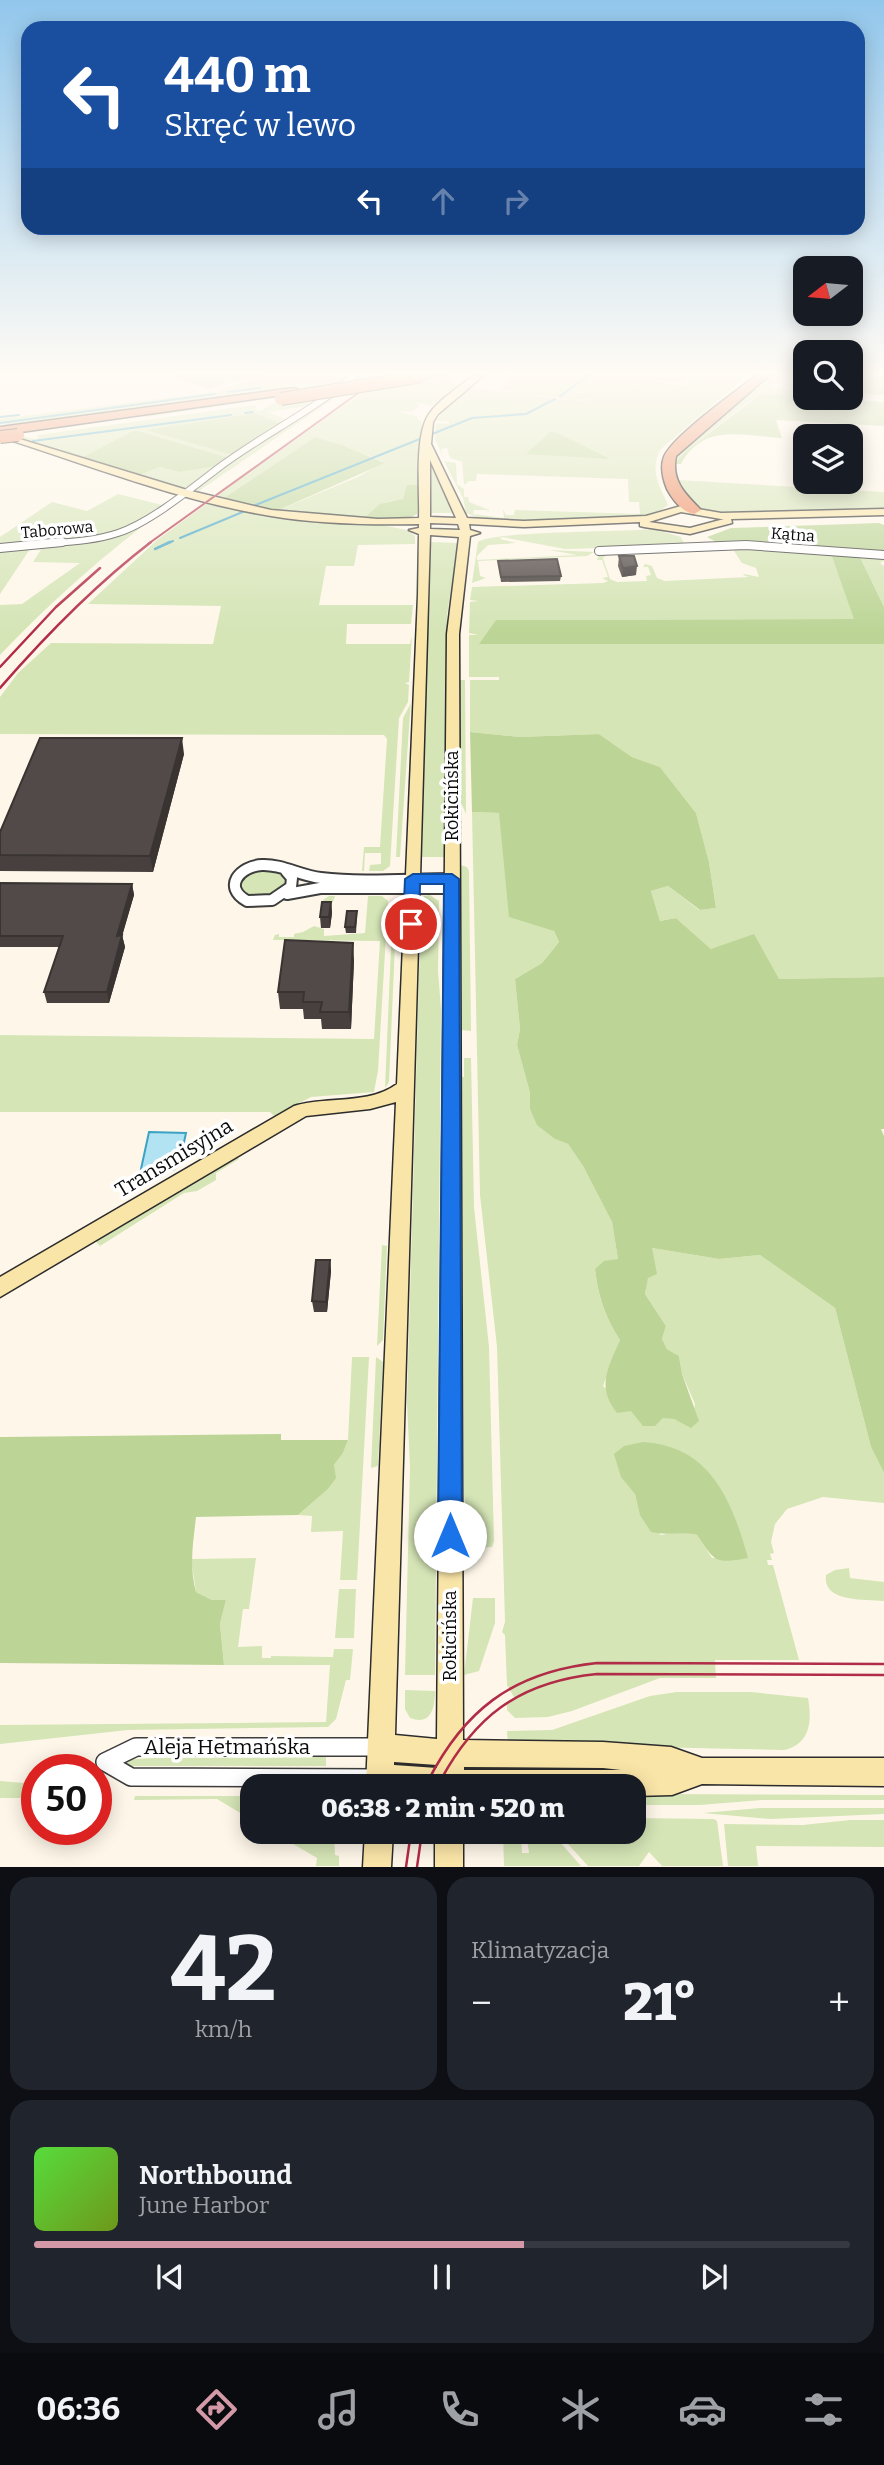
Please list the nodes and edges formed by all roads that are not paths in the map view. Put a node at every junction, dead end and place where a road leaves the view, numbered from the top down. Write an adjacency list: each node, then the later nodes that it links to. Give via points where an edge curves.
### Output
1 (79, 458): 7 (main road)
2 (234, 458): 7 (street, Taborowa)
3 (427, 458): 12 (main road, Rokicińska)
4 (436, 458): 11 (main road, Rokicińska)
5 (661, 458): 9 (highway, via 658,470 672,504)
6 (669, 458): 8 (highway, via 671,481 683,504)
7 (184, 492): 12 (main road, via 262,512); 17 (street, Taborowa, via 112,536)
8 (699, 512): 9 (main road); 10 (main road, via 724,516); 13 (main road, via 710,519)
9 (664, 513): 11 (main road, via 647,519); 14 (main road, via 660,522)
10 (884, 515): 13 (main road, via 725,521)
11 (463, 521): 12 (main road); 15 (main road, Rokicińska)
12 (424, 526): 15 (main road); 21 (main road, Rokicińska)
13 (705, 527): 14 (main road); 16 (street, via 695,535)
14 (673, 528): 15 (main road, via 648,524); 16 (street, via 687,535)
15 (465, 534): 22 (main road, Rokicińska, via 453,634)
16 (696, 547): 18 (street, Kątna); 19 (street, Kątna, via 768,546)
17 (0, 548)
18 (599, 551)
19 (884, 555)
20 (286, 871): 21 (street, via 321,878); 23 (street, via 292,883); 23 (street, via 257,865 241,872 233,883 237,894 251,901 266,902)
21 (412, 883): 22 (street); 23 (street, via 320,888); 24 (main road, Rokicińska)
22 (452, 884): 29 (main road, Rokicińska)
23 (284, 895)
24 (405, 1088): 25 (main road); 26 (main road, Rokicińska)
25 (382, 1102): 26 (main road); 27 (main road, Transmisyjna, via 334,1102 300,1111)
26 (403, 1121): 28 (main road, Rokicińska)
27 (0, 1288)
28 (381, 1746): 29 (main road, Aleja Hetmańska); 32 (main road, Rokicińska); 34 (street, Aleja Hetmańska, via 136,1747 105,1762 131,1777)
29 (449, 1753): 30 (main road, Aleja Hetmańska, via 603,1755 671,1760); 33 (main road, Rokicińska)
30 (702, 1771): 31 (main road, Aleja Hetmańska); 35 (main road, Aleja Hetmańska, via 672,1782)
31 (884, 1772)
32 (380, 1774)
33 (450, 1774)
34 (240, 1780)
35 (646, 1782)
36 (378, 1844): 38 (main road)
37 (449, 1844): 39 (main road)
38 (377, 1867)
39 (449, 1867)

